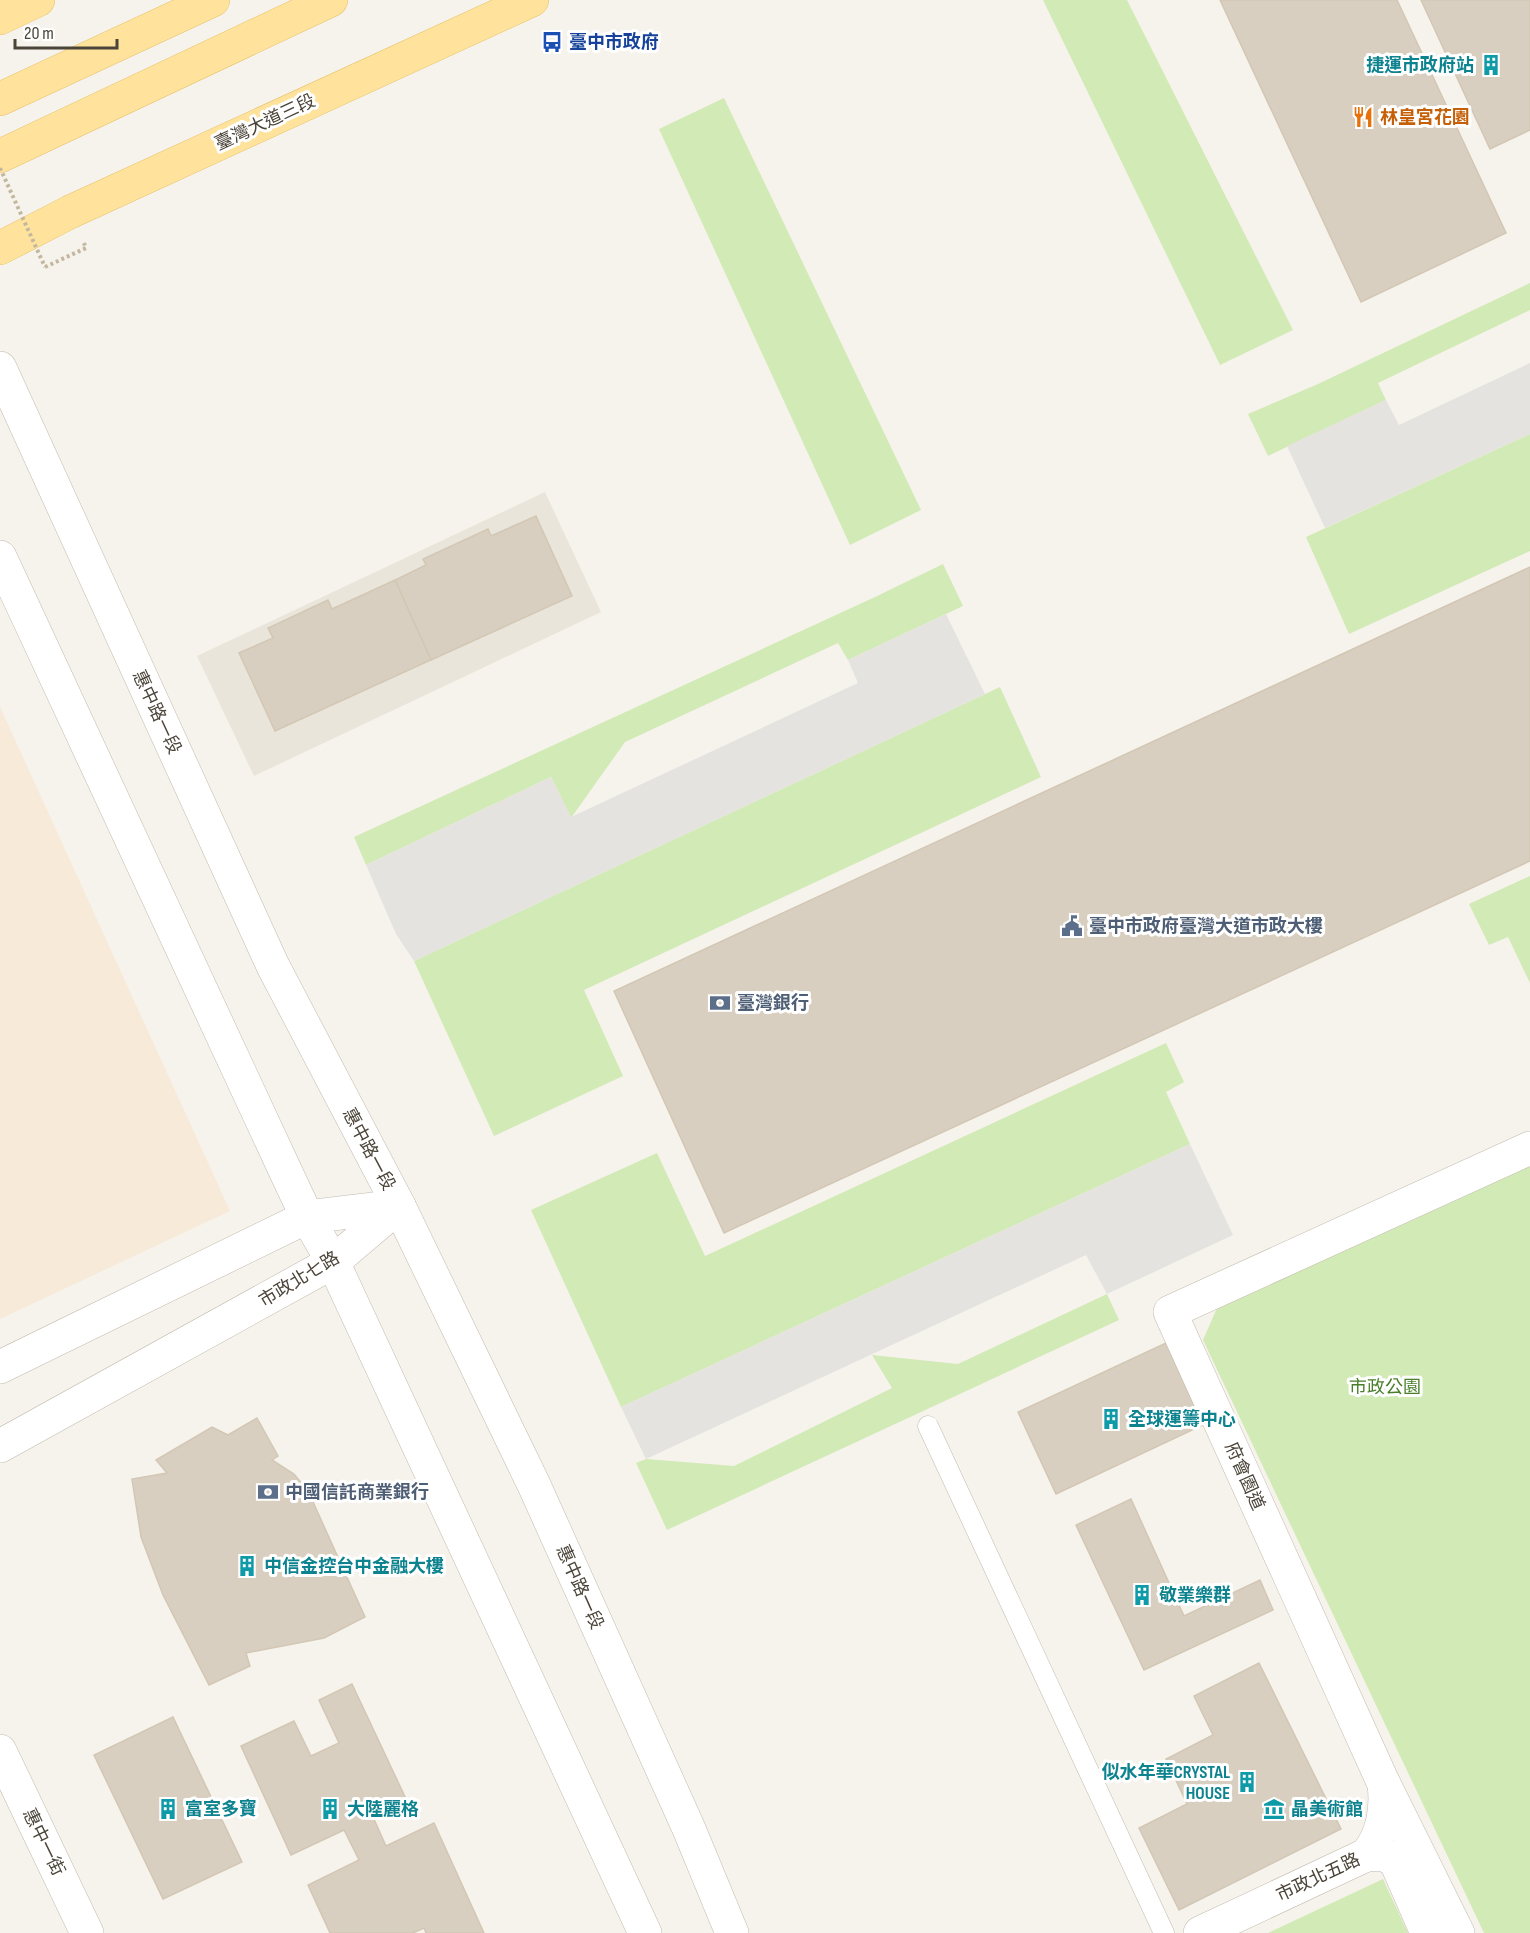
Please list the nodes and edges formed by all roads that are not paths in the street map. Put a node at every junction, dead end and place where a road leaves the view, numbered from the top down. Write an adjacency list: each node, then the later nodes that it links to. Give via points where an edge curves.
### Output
1 (38, 0): 5 (main road)
2 (213, 0): 6 (main road)
3 (331, 0): 7 (main road)
4 (532, 0): 8 (main road, 臺灣大道三段, via 70,212)
5 (0, 18)
6 (0, 99)
7 (0, 156)
8 (0, 248)
9 (0, 368): 12 (street, 惠中路一段, via 273,966)
10 (0, 557): 13 (street)
11 (1530, 1148): 19 (street, 府會園道, via 1170,1312)
12 (399, 1206): 13 (street); 14 (street, 市政北七路); 23 (street, 惠中路一段, via 534,1485)
13 (307, 1217): 14 (street); 15 (street)
14 (333, 1262): 17 (street, 市政北七路); 22 (street)
15 (0, 1368)
16 (928, 1426): 24 (lane)
17 (0, 1446)
18 (0, 1751): 21 (street, 惠中一街)
19 (1383, 1782): 20 (street, 市政北五路, via 1382,1823); 27 (street, 府會園道)
20 (1366, 1855): 25 (street, 市政北五路); 26 (street, via 1382,1854 1395,1860)
21 (87, 1933)
22 (645, 1933)
23 (732, 1933)
24 (1164, 1933)
25 (1200, 1933)
26 (1427, 1933)
27 (1458, 1933)

